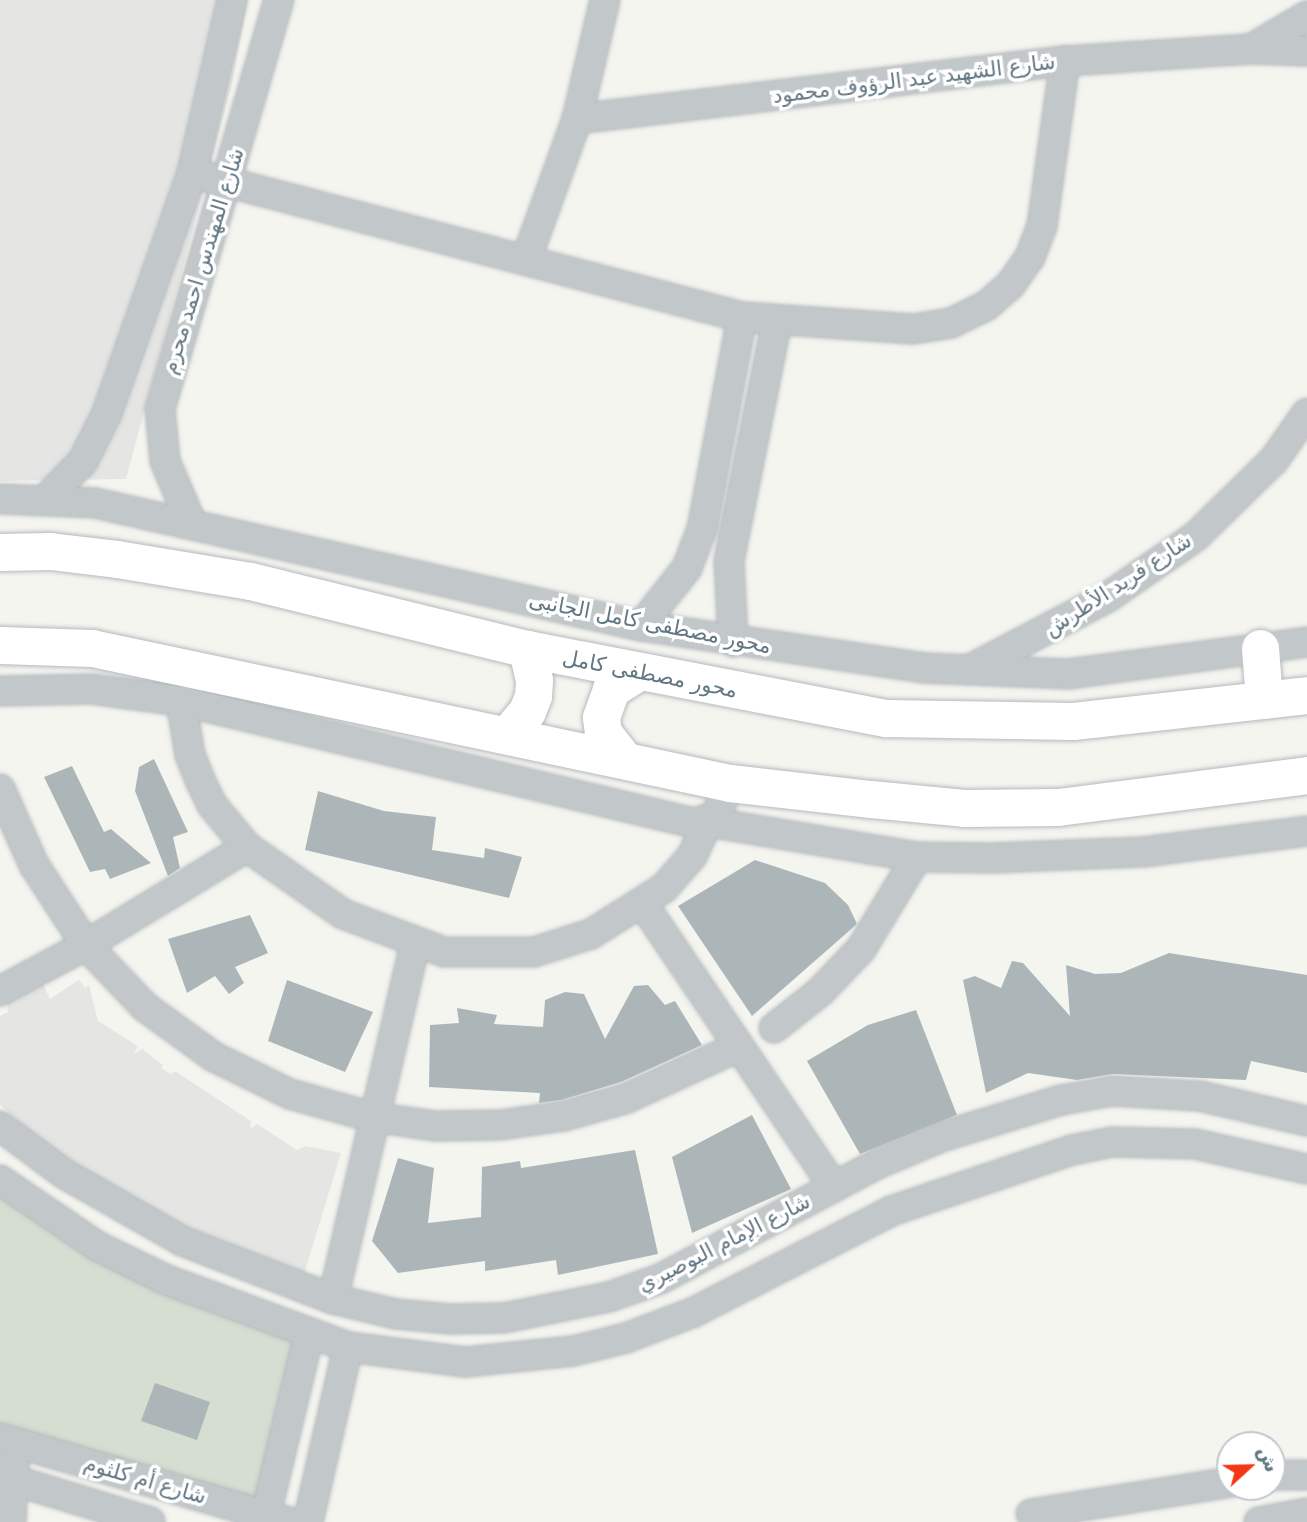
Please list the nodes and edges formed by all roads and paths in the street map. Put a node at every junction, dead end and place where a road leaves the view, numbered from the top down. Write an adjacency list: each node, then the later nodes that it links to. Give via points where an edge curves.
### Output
1 (232, 0): 9 (street, شارع المهندس احمد محرم)
2 (279, 0): 10 (street, شارع المهندس احمد محرم)
3 (604, 0): 8 (street)
4 (1307, 16): 5 (street, شارع الشهيد عبد الرؤوف محمود)
5 (1251, 49): 6 (street, شارع الشهيد عبد الرؤوف محمود); 7 (street, شارع الشهيد عبد الرؤوف محمود)
6 (1307, 51)
7 (1065, 61): 8 (street, شارع الشهيد عبد الرؤوف محمود); 13 (street, via 1042,226 1030,257 1011,284 986,306 951,323 913,329)
8 (577, 119): 11 (street)
9 (192, 173): 10 (street); 16 (street, شارع المهندس احمد محرم, via 101,430 72,475)
10 (228, 182): 11 (street); 17 (street, شارع المهندس احمد محرم, via 160,409 165,461)
11 (526, 260): 12 (street)
12 (742, 317): 13 (street); 19 (street, via 702,529 687,568)
13 (777, 321): 21 (street, via 729,561)
14 (1307, 413): 26 (street, شارع فريد الأطرش, via 1274,460 1195,537 1108,597)
15 (0, 499): 16 (street, محور مصطفى كامل الجانبى)
16 (45, 500): 17 (street, محور مصطفى كامل الجانبى, via 95,503)
17 (191, 522): 19 (street, محور مصطفى كامل الجانبى)
18 (0, 552): 25 (main road, محور مصطفى كامل, via 50,551 117,559 250,582)
19 (641, 626): 21 (street, محور مصطفى كامل الجانبى)
20 (1307, 627): 24 (street)
21 (733, 642): 26 (street, محور مصطفى كامل الجانبى)
22 (1307, 642): 24 (street, محور مصطفى كامل الجانبى)
23 (0, 645): 32 (main road, via 92,648)
24 (1268, 648): 26 (street, محور مصطفى كامل الجانبى, via 1068,674); 30 (main road)
25 (527, 649): 27 (main road, محور مصطفى كامل); 32 (main road, via 533,696)
26 (967, 671)
27 (637, 673): 30 (main road, محور مصطفى كامل, via 886,719 1073,721); 33 (main road, via 611,689 601,718 610,747)
28 (0, 691): 31 (street, via 91,688)
29 (1307, 695): 30 (main road, محور مصطفى كامل)
30 (1264, 700)
31 (181, 701): 37 (street, via 604,805); 39 (street, via 190,755 200,780 212,805)
32 (507, 735): 33 (main road)
33 (622, 757): 35 (main road)
34 (1307, 775): 35 (main road, via 1058,807 964,808)
35 (730, 783): 37 (street, via 719,812)
36 (0, 789): 43 (street, via 34,865)
37 (708, 822): 40 (street); 41 (street, via 681,871)
38 (1307, 831): 40 (street, via 1143,852)
39 (247, 847): 42 (street, via 332,908); 43 (street)
40 (916, 857): 45 (street, via 861,949 820,992)
41 (643, 904): 42 (street, via 591,934 534,952 474,955); 46 (street)
42 (415, 945): 47 (street)
43 (86, 946): 44 (street); 47 (street, via 145,1007 214,1057 290,1094)
44 (0, 991)
45 (774, 1028)
46 (738, 1047): 47 (street, via 627,1098 564,1115 500,1125); 52 (street)
47 (372, 1117): 56 (street)
48 (1307, 1121): 52 (street, شارع الإمام البوصيري, via 1200,1096 1112,1091 1061,1100 944,1136)
49 (0, 1126): 56 (street, شارع الإمام البوصيري, via 63,1173 182,1241)
50 (1307, 1169): 55 (street, via 1195,1144 1112,1142 1072,1150 891,1211)
51 (0, 1180): 58 (street, via 97,1246 167,1280)
52 (834, 1187): 53 (street, شارع الإمام البوصيري)
53 (708, 1255): 54 (street, شارع الإمام البوصيري); 55 (street, via 714,1278)
54 (672, 1272): 56 (street, شارع الإمام البوصيري, via 609,1297 504,1318 396,1314); 57 (street, via 686,1285)
55 (735, 1291): 57 (street)
56 (333, 1299)
57 (694, 1312): 59 (street, via 626,1338 519,1360 465,1362)
58 (309, 1334): 59 (street); 67 (street)
59 (348, 1347): 70 (street)
60 (8, 1441): 63 (street); 67 (street, شارع أم كلثوم)
61 (1286, 1475): 62 (street)
62 (1307, 1475)
63 (7, 1478): 68 (street); 69 (street, شارع أم كلثوم)
64 (1216, 1484): 66 (street)
65 (1307, 1513): 71 (street)
66 (1031, 1514)
67 (272, 1519)
68 (11, 1522)
69 (150, 1522)
70 (308, 1522)
71 (1259, 1522)

